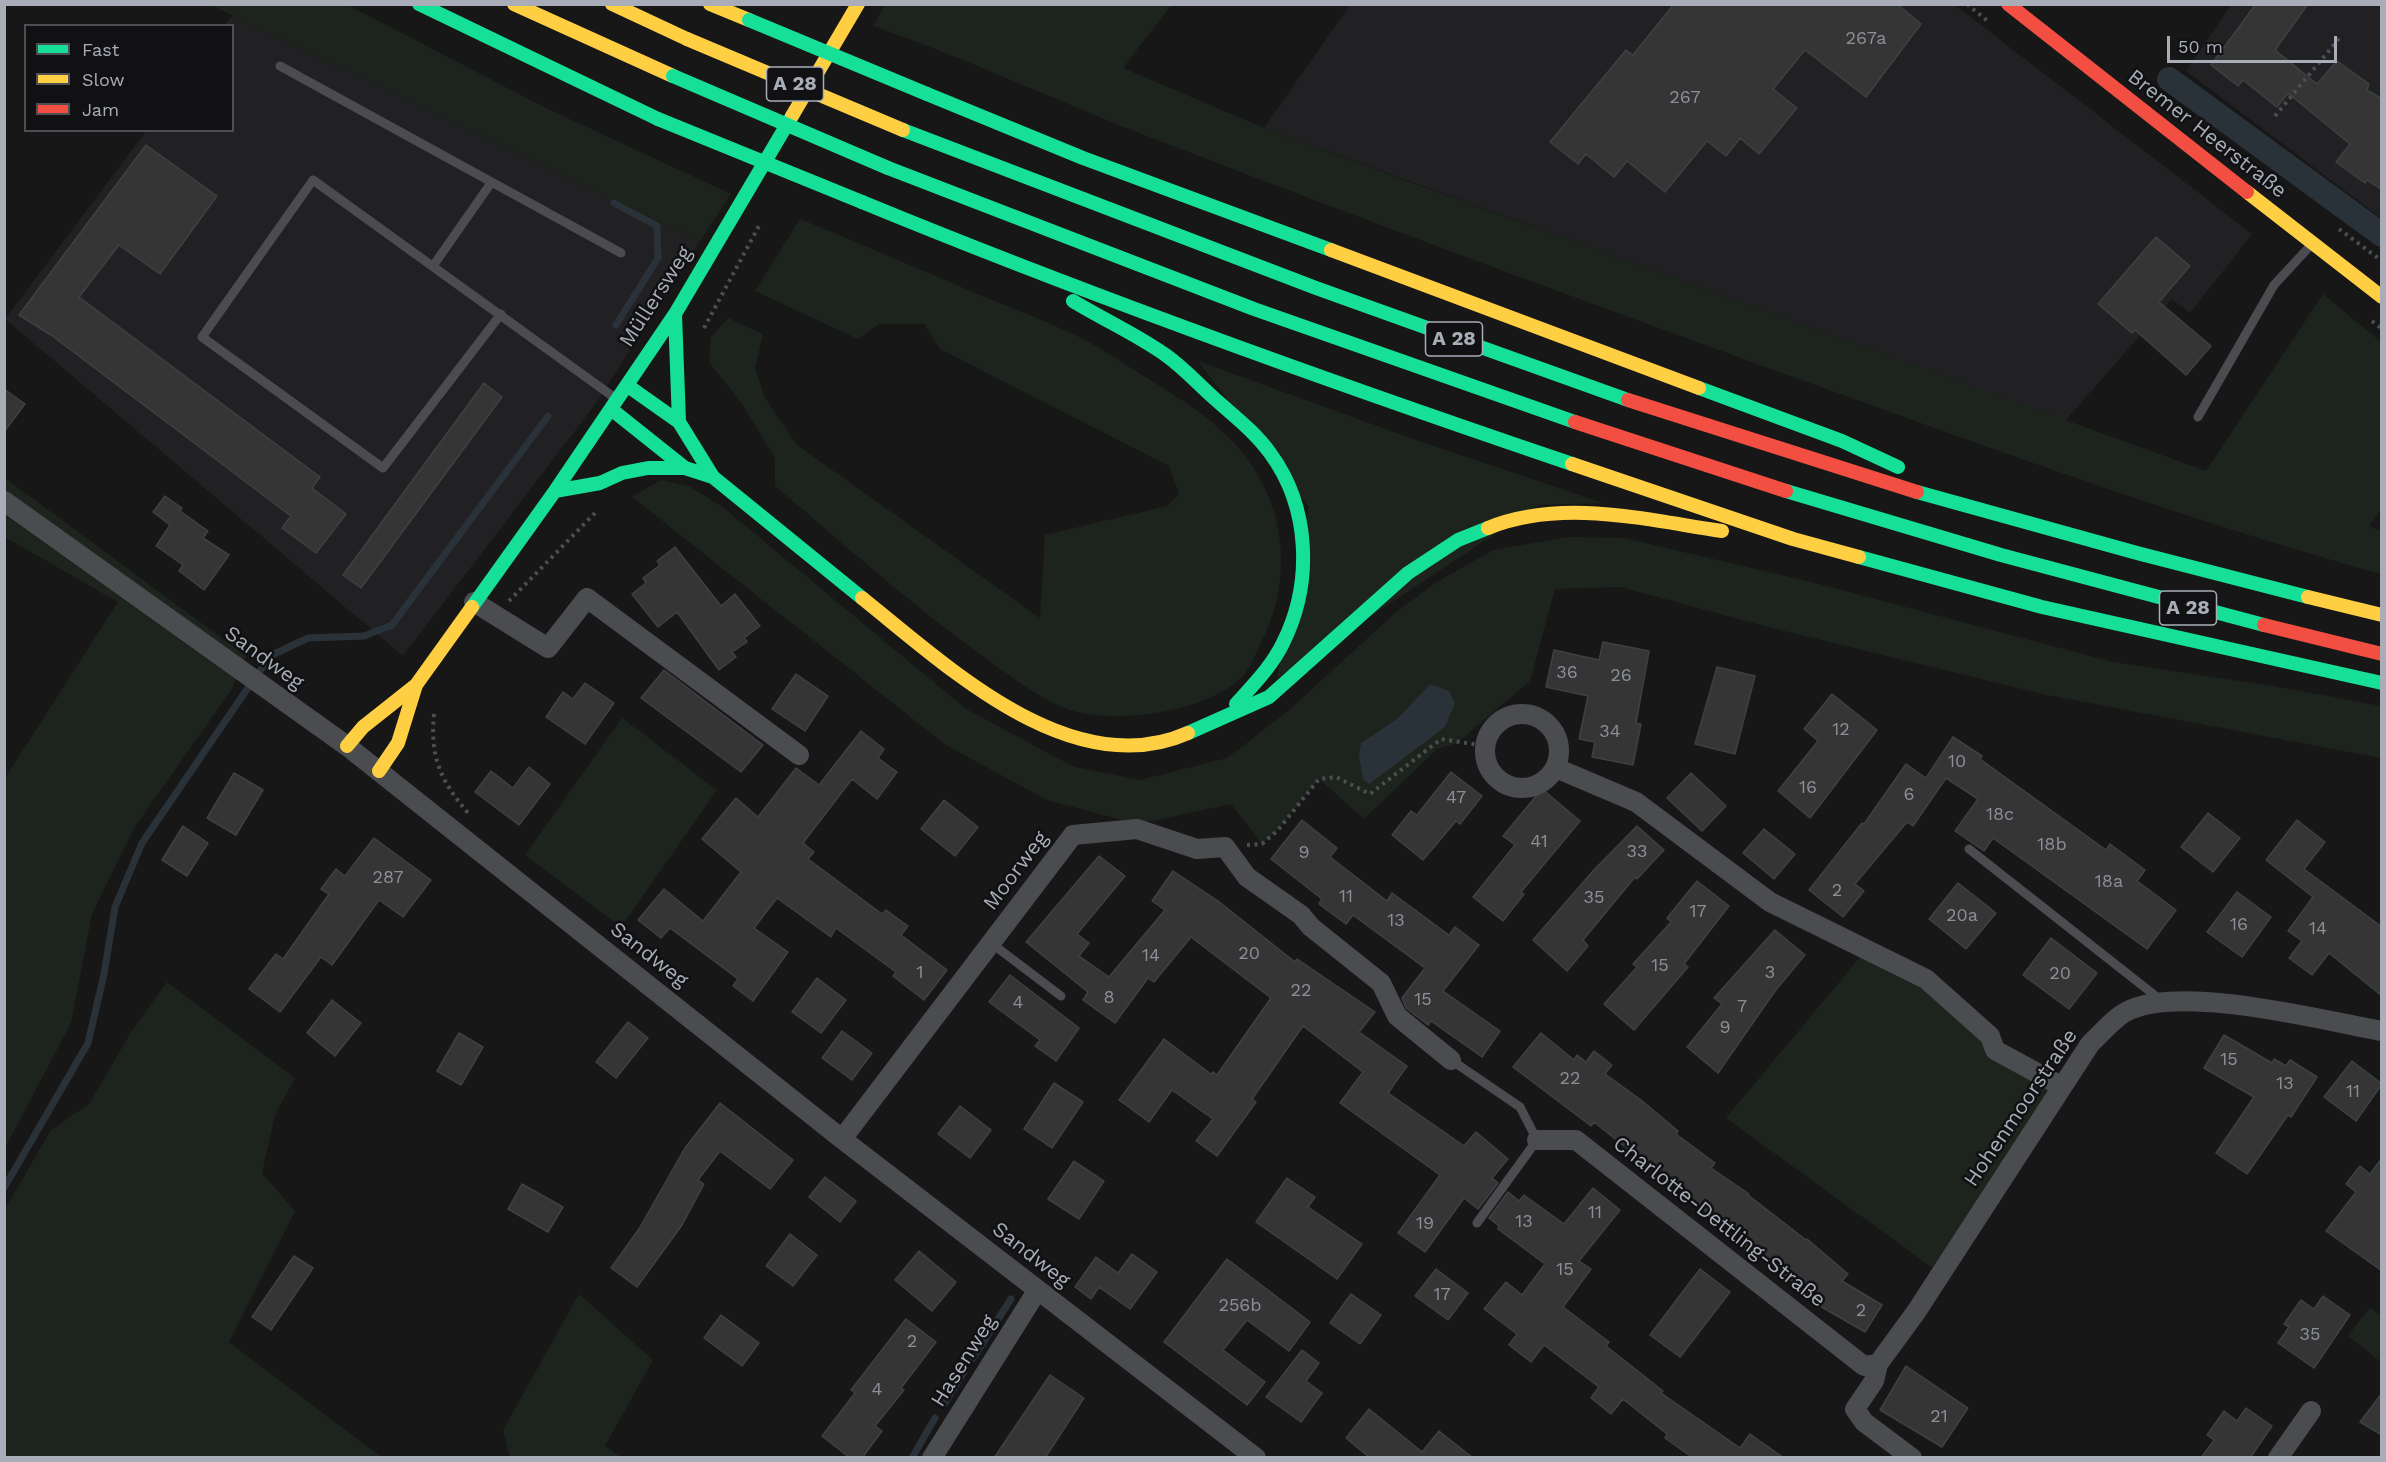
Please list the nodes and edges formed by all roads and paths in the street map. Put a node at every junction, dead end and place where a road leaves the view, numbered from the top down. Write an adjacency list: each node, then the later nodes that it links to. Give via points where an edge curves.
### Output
1 (419, 4): 14 (main road, bridge, via 658,119)
2 (514, 4): 32 (main road, A 28, bridge, via 888,168 1254,310 1486,394 1722,472 2209,614)
3 (612, 4): 28 (main road, A 28, bridge, via 903,130 1269,273 1735,436)
4 (710, 4): 23 (main road, bridge, via 1083,159 1842,441)
5 (858, 4): 17 (main road, Müllersweg)
6 (2018, 8): 11 (main road, Bremer Heerstraße)
7 (2342, 35): 9 (path)
8 (280, 66): 10 (lane)
9 (2274, 116)
10 (491, 183): 12 (lane); 13 (lane)
11 (2313, 243): 15 (main road, Bremer Heerstraße); 20 (lane, via 2274,285)
12 (621, 254)
13 (434, 266): 16 (lane); 16 (lane, via 313,180 202,337 383,468)
14 (1017, 266): 29 (main road, via 1338,385); 35 (main road, via 1165,355 1237,418 1270,454 1288,484 1301,519 1304,563 1299,600 1283,643 1261,676)
15 (2381, 295)
16 (501, 314): 19 (lane)
17 (675, 314): 18 (main road, Müllersweg); 21 (main road)
18 (628, 386): 19 (main road, Müllersweg); 21 (main road)
19 (614, 405): 22 (main road); 26 (main road, Müllersweg)
20 (2198, 417)
21 (679, 422): 24 (main road)
22 (685, 468): 24 (main road); 26 (main road, via 648,468 600,483)
23 (1906, 471)
24 (713, 477): 35 (main road, via 957,674 1030,721 1085,740 1115,744 1181,736)
25 (1928, 480): 28 (main road)
26 (555, 491): 30 (main road, Müllersweg)
27 (4, 501): 36 (street, Sandweg)
28 (2015, 519): 31 (main road, A 28, via 2240,581)
29 (1793, 539): 33 (main road, via 2042,607); 35 (main road, via 1602,513 1533,515 1502,522 1458,540 1408,573 1269,697)
30 (474, 602): 34 (main road, Müllersweg); 38 (street, via 548,648 587,598)
31 (2382, 615)
32 (2382, 654)
33 (2382, 683)
34 (416, 685): 36 (main road, Müllersweg, via 363,727); 40 (main road, Müllersweg, via 398,743)
35 (1225, 717)
36 (347, 746): 40 (street, Sandweg)
37 (1485, 746): 39 (street, via 1490,770 1509,786 1536,786); 39 (street, via 1488,735 1505,718 1516,714 1539,717 1556,734); 41 (path, via 1441,739 1370,794 1336,777 1319,779 1262,844)
38 (799, 755)
39 (1556, 768): 48 (street, via 1636,802 1770,902 1926,979 1990,1036 1995,1050)
40 (379, 771): 49 (street, Sandweg)
41 (1226, 847): 43 (street, Moorweg, via 1197,849 1137,829 1073,835); 47 (street, via 1247,877 1301,915 1381,983 1397,1016)
42 (1969, 849): 45 (lane)
43 (991, 943): 44 (lane); 49 (street, Moorweg)
44 (1061, 996)
45 (2163, 1002): 46 (street, Hohenmoorstraße, via 2244,1006); 48 (street, Hohenmoorstraße, via 2132,1009 2115,1020 2090,1044)
46 (2382, 1031)
47 (1451, 1060): 50 (lane, via 1520,1107)
48 (2061, 1086): 53 (street, Hohenmoorstraße, via 1916,1312)
49 (842, 1139): 52 (street, Sandweg)
50 (1537, 1140): 51 (lane); 53 (street, Charlotte-Dettling-Straße, via 1576,1140)
51 (1477, 1223)
52 (1036, 1291): 55 (street, Hasenweg); 56 (street, Sandweg)
53 (1871, 1365): 57 (street, Hohenmoorstraße, via 1874,1381 1856,1409 1864,1422)
54 (2311, 1411): 58 (street)
55 (932, 1458)
56 (1256, 1458)
57 (1912, 1458)
58 (2278, 1458)

